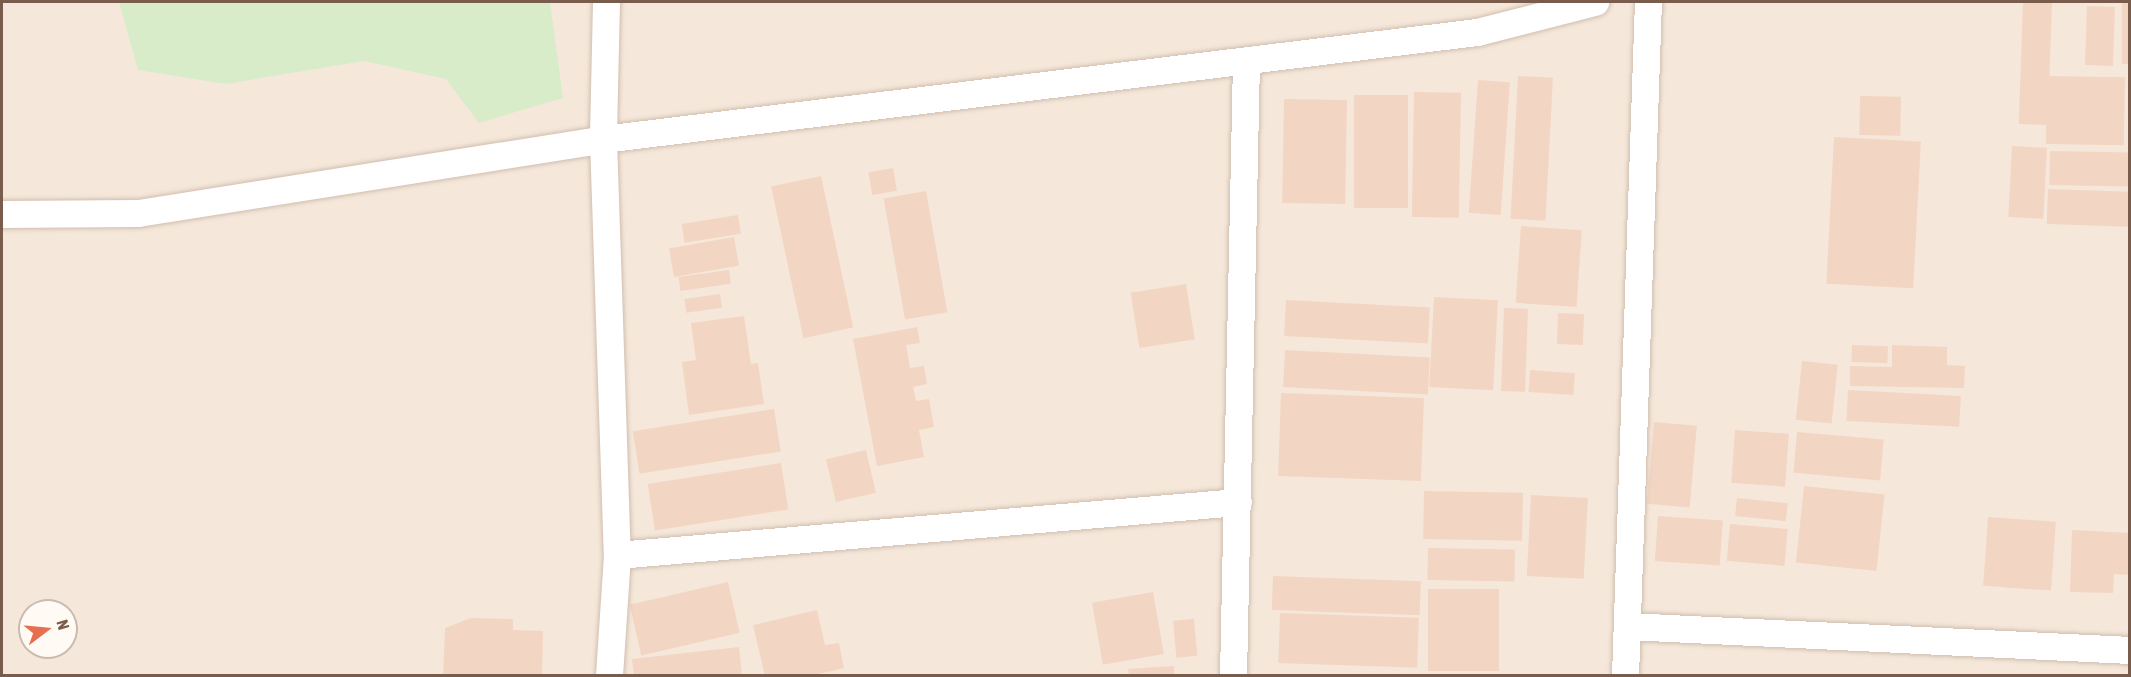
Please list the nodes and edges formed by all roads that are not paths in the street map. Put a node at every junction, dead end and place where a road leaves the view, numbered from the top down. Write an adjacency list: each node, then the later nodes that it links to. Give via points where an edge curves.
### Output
1 (606, 2): 5 (street)
2 (1594, 2): 4 (street, via 1477,32)
3 (1648, 2): 9 (street)
4 (1246, 62): 5 (street); 7 (street)
5 (603, 139): 6 (street, via 138,213); 8 (street)
6 (2, 214)
7 (1238, 502): 8 (street); 12 (street)
8 (617, 555): 11 (street)
9 (1627, 626): 10 (street); 13 (street)
10 (2130, 650)
11 (609, 675)
12 (1233, 675)
13 (1625, 675)

